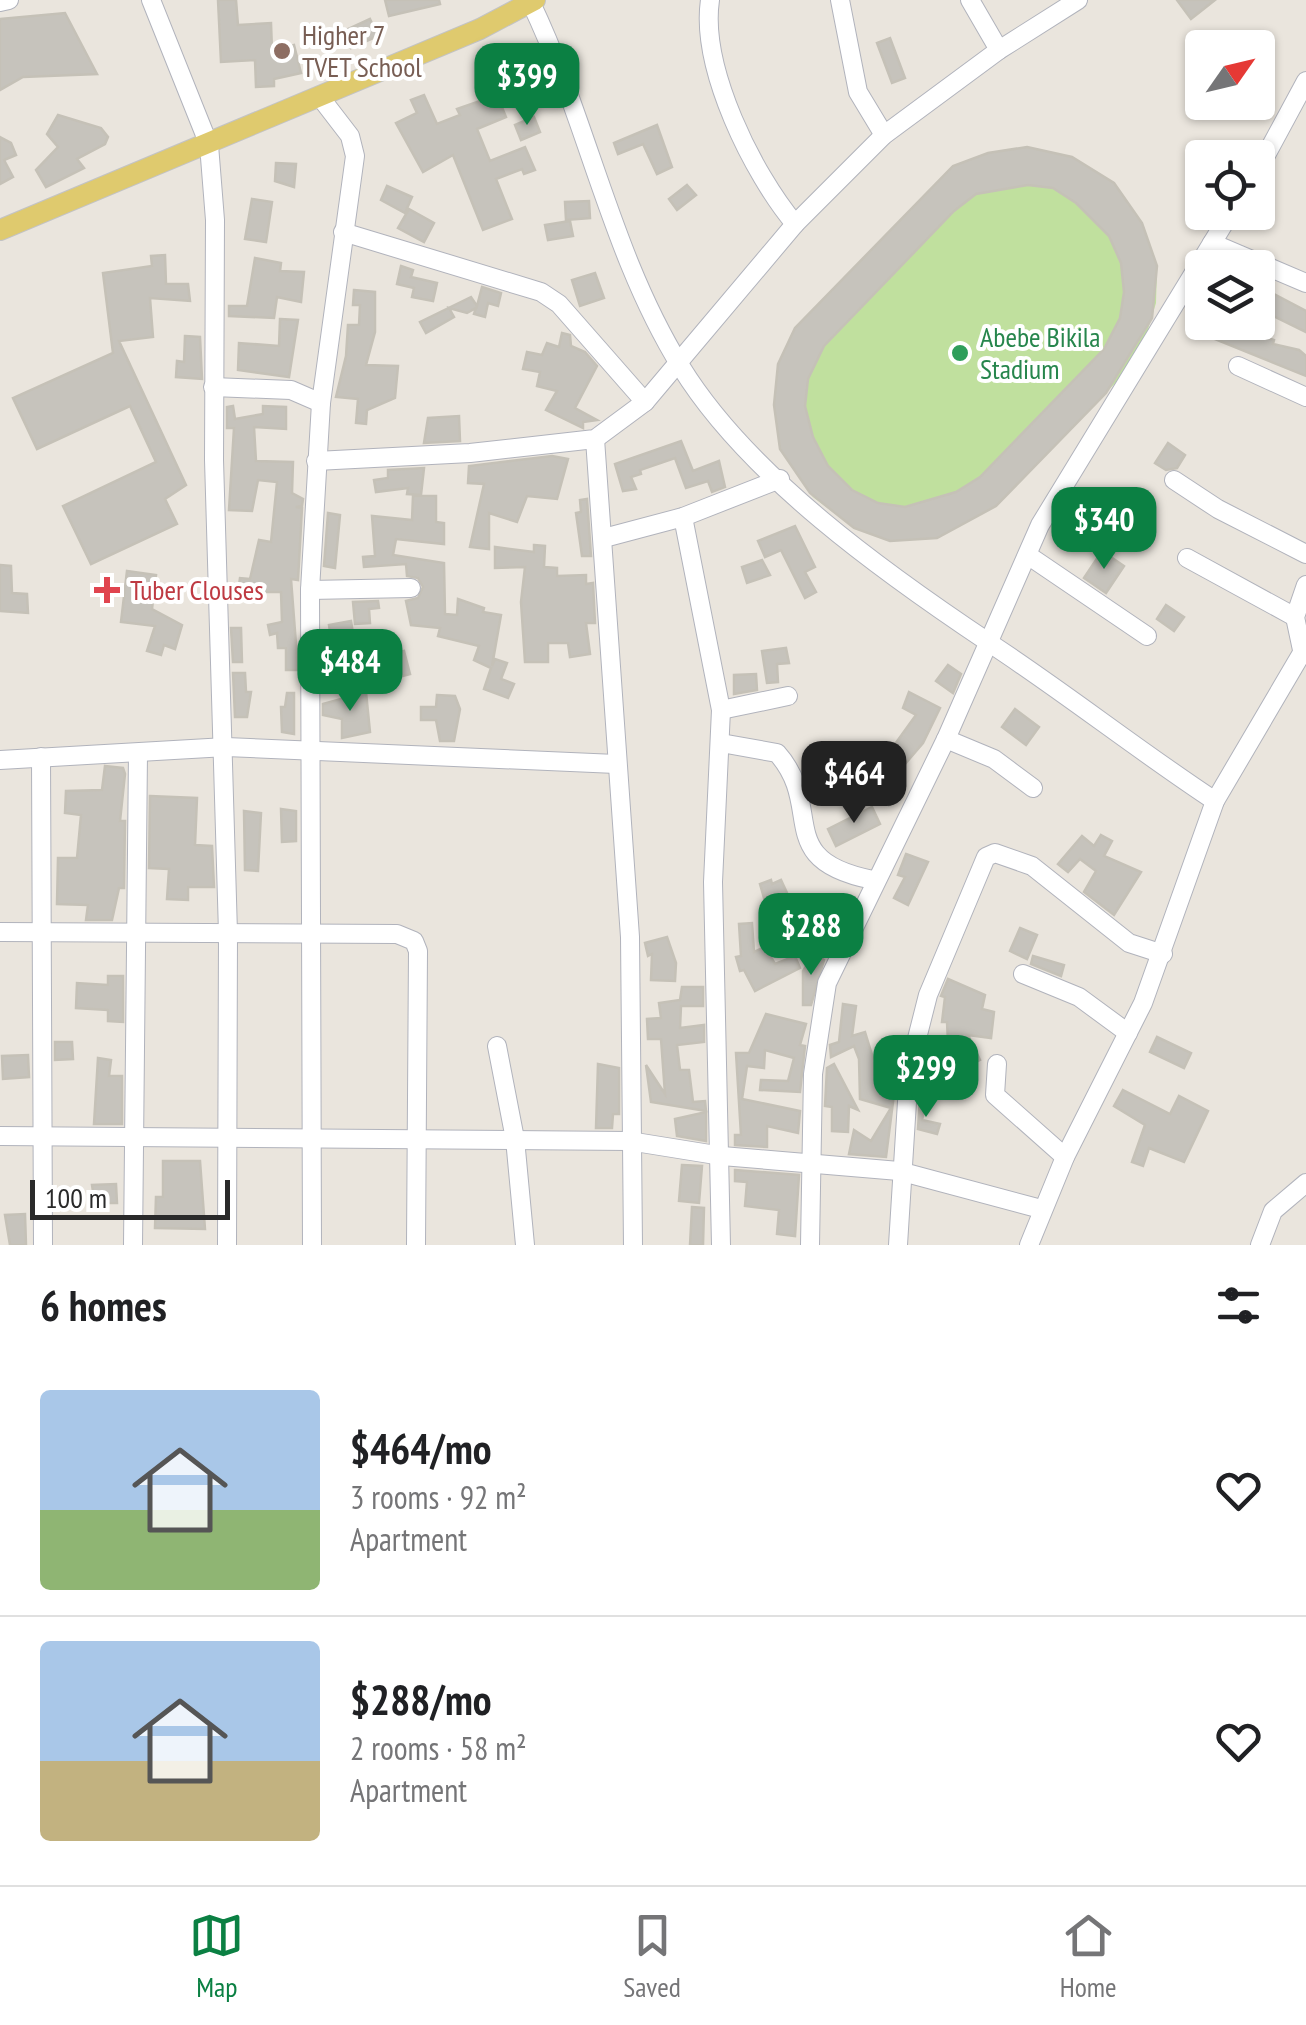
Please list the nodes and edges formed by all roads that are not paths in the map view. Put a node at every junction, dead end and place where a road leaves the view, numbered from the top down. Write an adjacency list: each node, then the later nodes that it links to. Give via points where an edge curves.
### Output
1 (9, 0): 8 (street)
2 (151, 0): 15 (street)
3 (710, 0): 16 (street, via 712,41 740,137 761,180)
4 (840, 0): 13 (street, via 858,92)
5 (970, 0): 10 (street)
6 (1078, 0): 9 (street)
7 (532, 1): 12 (main road); 22 (street, via 621,245)
8 (0, 2)
9 (1049, 8): 10 (street)
10 (998, 50): 13 (street)
11 (1306, 81): 14 (street)
12 (320, 97): 15 (main road); 19 (street, via 354,148)
13 (884, 135): 16 (street)
14 (1274, 140)
15 (209, 145): 17 (main road); 24 (street, via 216,220)
16 (796, 224): 22 (street)
17 (0, 230)
18 (1220, 230): 20 (street)
19 (343, 232): 26 (street, via 541,292 560,304); 27 (street)
20 (1212, 242): 21 (street); 35 (street, via 1054,500)
21 (1306, 283)
22 (679, 364): 26 (street); 30 (street, via 712,411)
23 (1238, 366): 25 (street)
24 (213, 386): 27 (street, via 290,390); 48 (street)
25 (1306, 397)
26 (645, 402): 28 (street)
27 (321, 403): 29 (street)
28 (595, 439): 29 (street); 33 (street)
29 (316, 462): 39 (street)
30 (780, 479): 32 (street); 42 (street, via 866,557)
31 (1174, 480): 34 (street)
32 (683, 517): 33 (street); 45 (street)
33 (604, 538): 53 (street)
34 (1306, 554)
35 (1029, 556): 41 (street); 42 (street)
36 (1188, 558): 40 (street)
37 (1306, 585): 40 (street)
38 (411, 588): 39 (street)
39 (310, 590): 49 (street)
40 (1295, 618): 43 (street)
41 (1147, 636)
42 (990, 643): 46 (street); 55 (street)
43 (1304, 648): 55 (street)
44 (788, 696): 45 (street)
45 (720, 710): 47 (street)
46 (946, 738): 54 (street, via 994,760); 56 (street)
47 (720, 743): 56 (street, via 777,754 791,775 816,855 841,873); 75 (street, via 713,907)
48 (226, 747): 49 (street); 50 (street); 59 (street)
49 (308, 748): 53 (street); 61 (street)
50 (138, 753): 51 (street); 58 (street)
51 (41, 757): 52 (street); 60 (street)
52 (0, 760)
53 (616, 764): 74 (street, via 630,937)
54 (1032, 788)
55 (1215, 801): 62 (street)
56 (874, 880): 77 (street, via 827,983)
57 (0, 932): 60 (street)
58 (136, 932): 59 (street); 60 (street); 69 (street)
59 (228, 933): 61 (street); 71 (street)
60 (43, 934): 68 (street)
61 (314, 935): 70 (street); 73 (street, via 396,934 414,940)
62 (1162, 954): 64 (street); 78 (street, via 1105,928 1032,866 995,853 986,857 928,994 908,1070)
63 (1023, 974): 64 (street, via 1079,996)
64 (1128, 1033): 76 (street)
65 (497, 1046): 72 (street)
66 (997, 1064): 76 (street, via 995,1095)
67 (0, 1136): 68 (street)
68 (43, 1136): 69 (street); 81 (street)
69 (135, 1138): 71 (street); 82 (street)
70 (313, 1138): 71 (street); 73 (street); 84 (street)
71 (227, 1139): 83 (street)
72 (515, 1139): 73 (street); 74 (street); 86 (street)
73 (415, 1140): 85 (street)
74 (629, 1141): 75 (street); 87 (street)
75 (722, 1156): 77 (street); 88 (street)
76 (1065, 1156): 80 (street)
77 (810, 1164): 78 (street); 89 (street)
78 (899, 1171): 80 (street); 90 (street)
79 (1306, 1183): 92 (street, via 1273,1211)
80 (1041, 1209): 91 (street)
81 (43, 1245)
82 (133, 1245)
83 (226, 1245)
84 (312, 1245)
85 (416, 1245)
86 (525, 1245)
87 (633, 1245)
88 (721, 1245)
89 (810, 1245)
90 (898, 1245)
91 (1028, 1245)
92 (1260, 1245)

